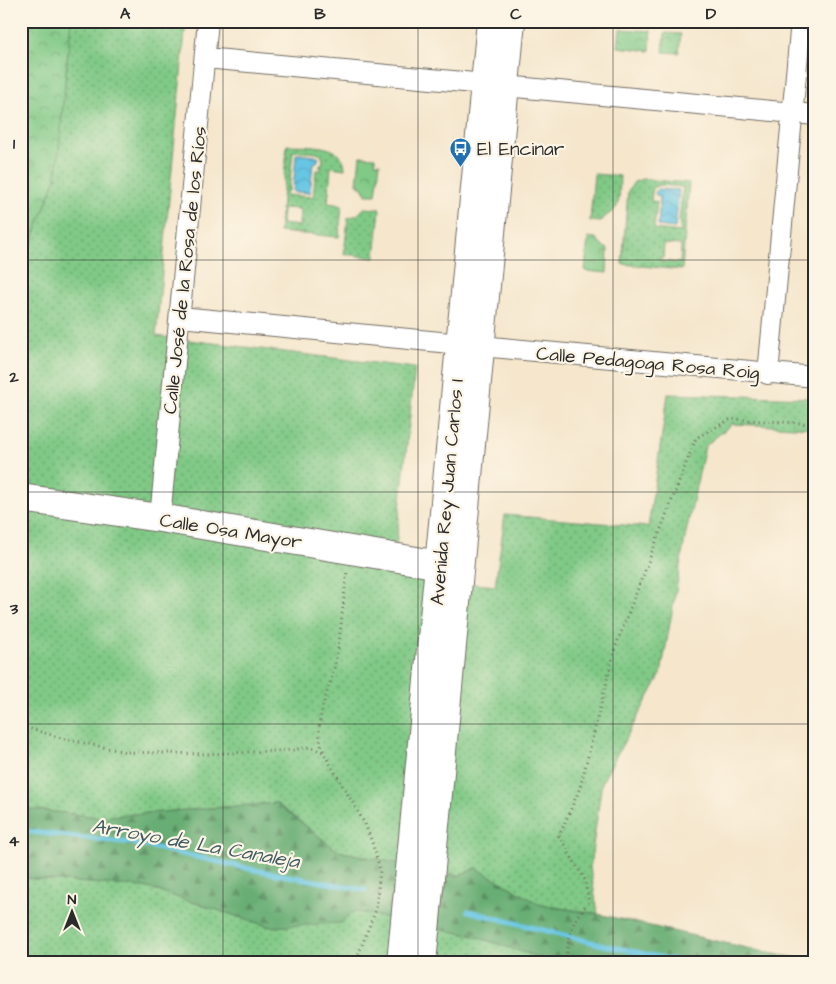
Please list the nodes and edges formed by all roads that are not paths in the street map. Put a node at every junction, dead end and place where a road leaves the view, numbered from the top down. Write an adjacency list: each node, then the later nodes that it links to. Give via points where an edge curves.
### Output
1 (208, 21): 5 (street, Calle José de la Rosa de los Ríos)
2 (491, 21): 6 (main road, Avenida Rey Juan Carlos I)
3 (511, 21): 6 (main road, Avenida Rey Juan Carlos I)
4 (801, 21): 7 (street)
5 (205, 58): 6 (street); 9 (street, Calle José de la Rosa de los Ríos)
6 (495, 85): 7 (street); 10 (main road, Avenida Rey Juan Carlos I)
7 (792, 113): 8 (street); 11 (street)
8 (815, 115)
9 (180, 317): 10 (street, Calle Pedagoga Rosa Roig); 14 (street, Calle José de la Rosa de los Ríos)
10 (471, 345): 11 (street, Calle Pedagoga Rosa Roig); 15 (main road, Avenida Rey Juan Carlos I); 17 (main road, Avenida Rey Juan Carlos I)
11 (768, 374): 12 (street, Calle Pedagoga Rosa Roig)
12 (815, 377)
13 (21, 498): 14 (main road, Calle Osa Mayor)
14 (160, 518): 15 (main road, Calle Osa Mayor)
15 (440, 564): 16 (main road, Avenida Rey Juan Carlos I)
16 (402, 963)
17 (422, 963)

